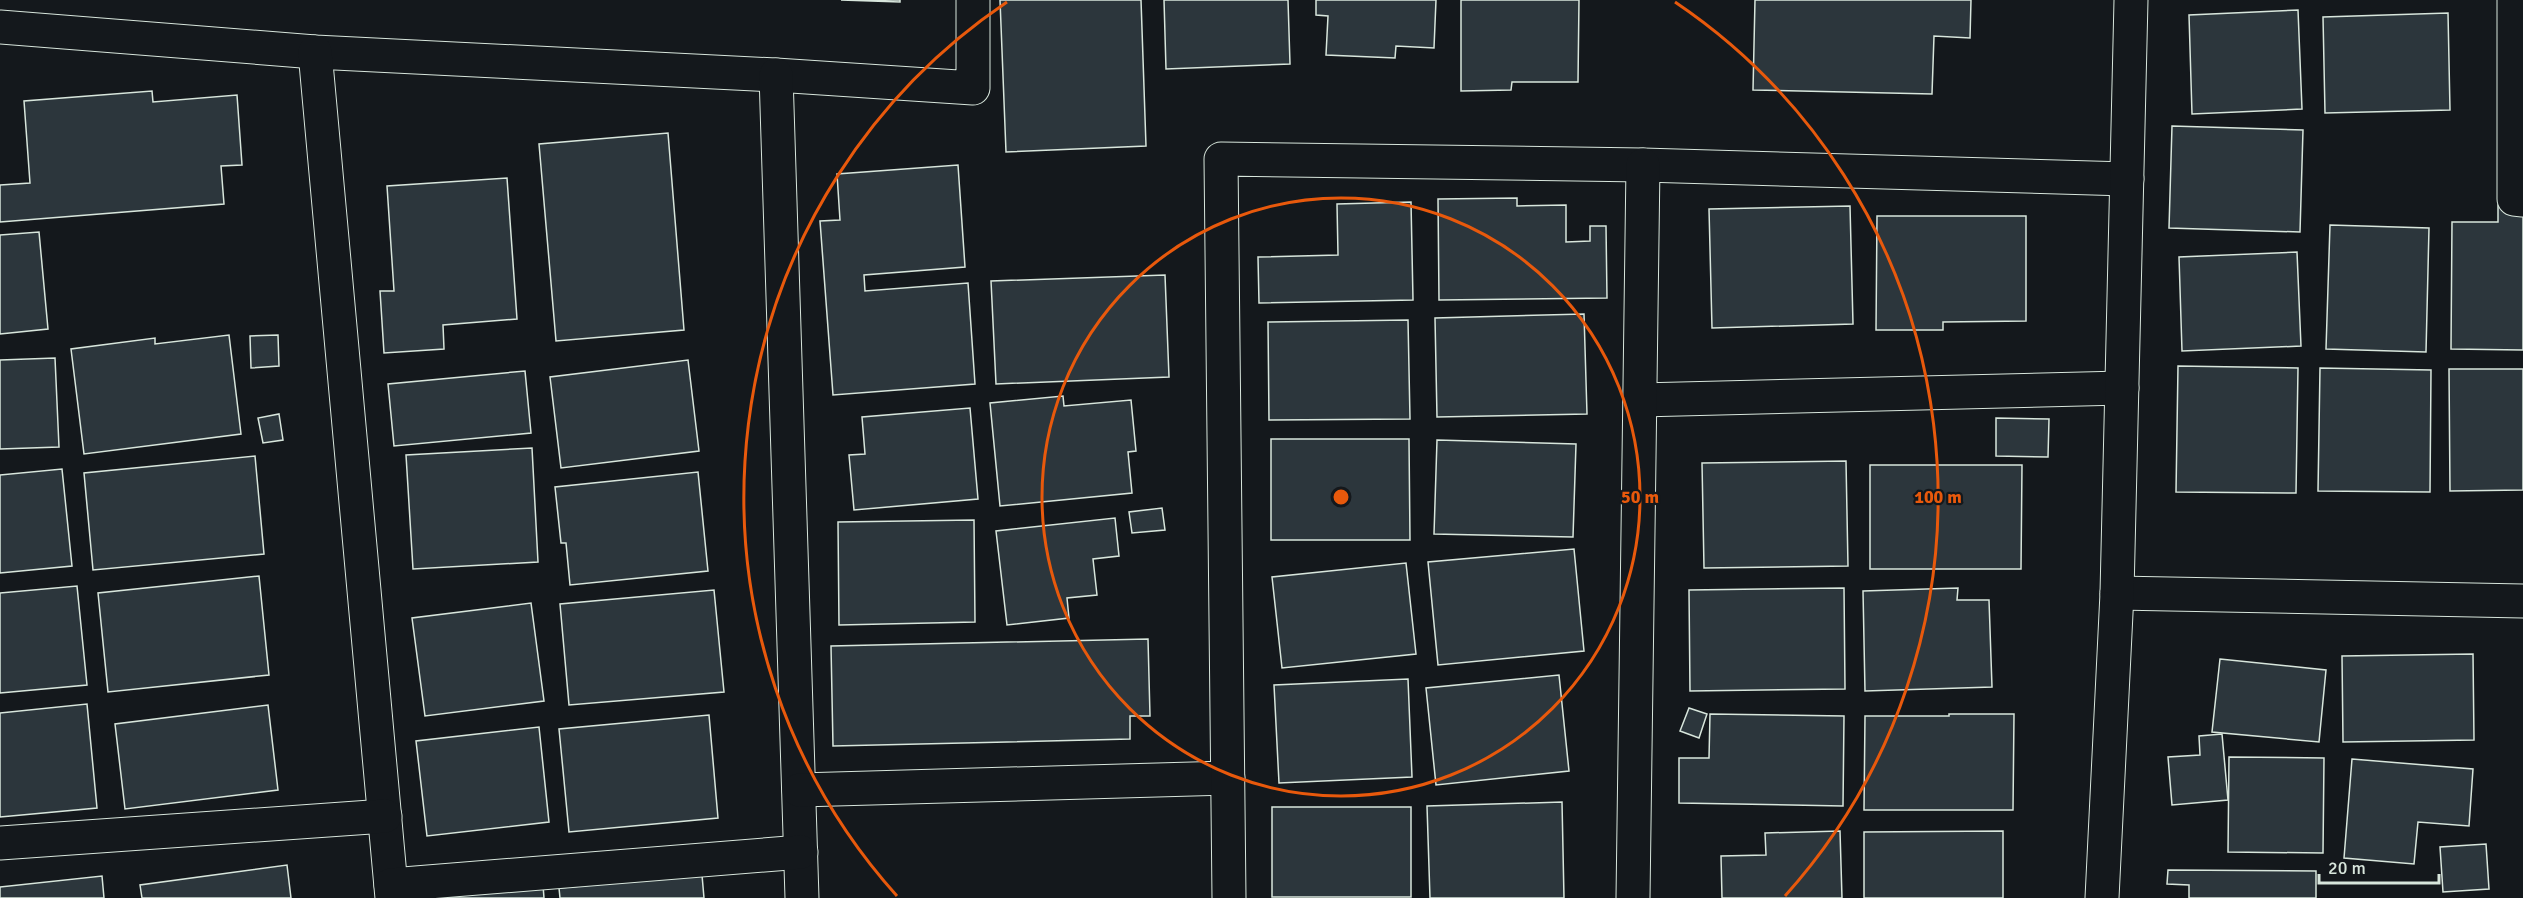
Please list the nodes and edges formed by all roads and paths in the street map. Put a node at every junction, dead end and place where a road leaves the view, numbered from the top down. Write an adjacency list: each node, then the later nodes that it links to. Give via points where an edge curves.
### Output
1 (973, 0): 6 (street, via 973,88)
2 (2131, 0): 8 (street)
3 (2514, 0): 9 (street, via 2514,199)
4 (0, 27): 5 (street)
5 (315, 52): 6 (street); 16 (street)
6 (776, 75): 15 (street)
7 (1643, 165): 8 (street); 11 (street); 14 (street, via 1221,159)
8 (2127, 179): 10 (street)
9 (2523, 200)
10 (2122, 388): 11 (street); 12 (street)
11 (1640, 400): 22 (street)
12 (2117, 593): 13 (street); 23 (street)
13 (2523, 601)
14 (1228, 778): 15 (street); 21 (street)
15 (799, 790): 18 (street)
16 (385, 816): 17 (street); 19 (street)
17 (0, 843)
18 (801, 852): 19 (street); 20 (street)
19 (392, 891)
20 (802, 898)
21 (1229, 898)
22 (1633, 898)
23 (2102, 898)

